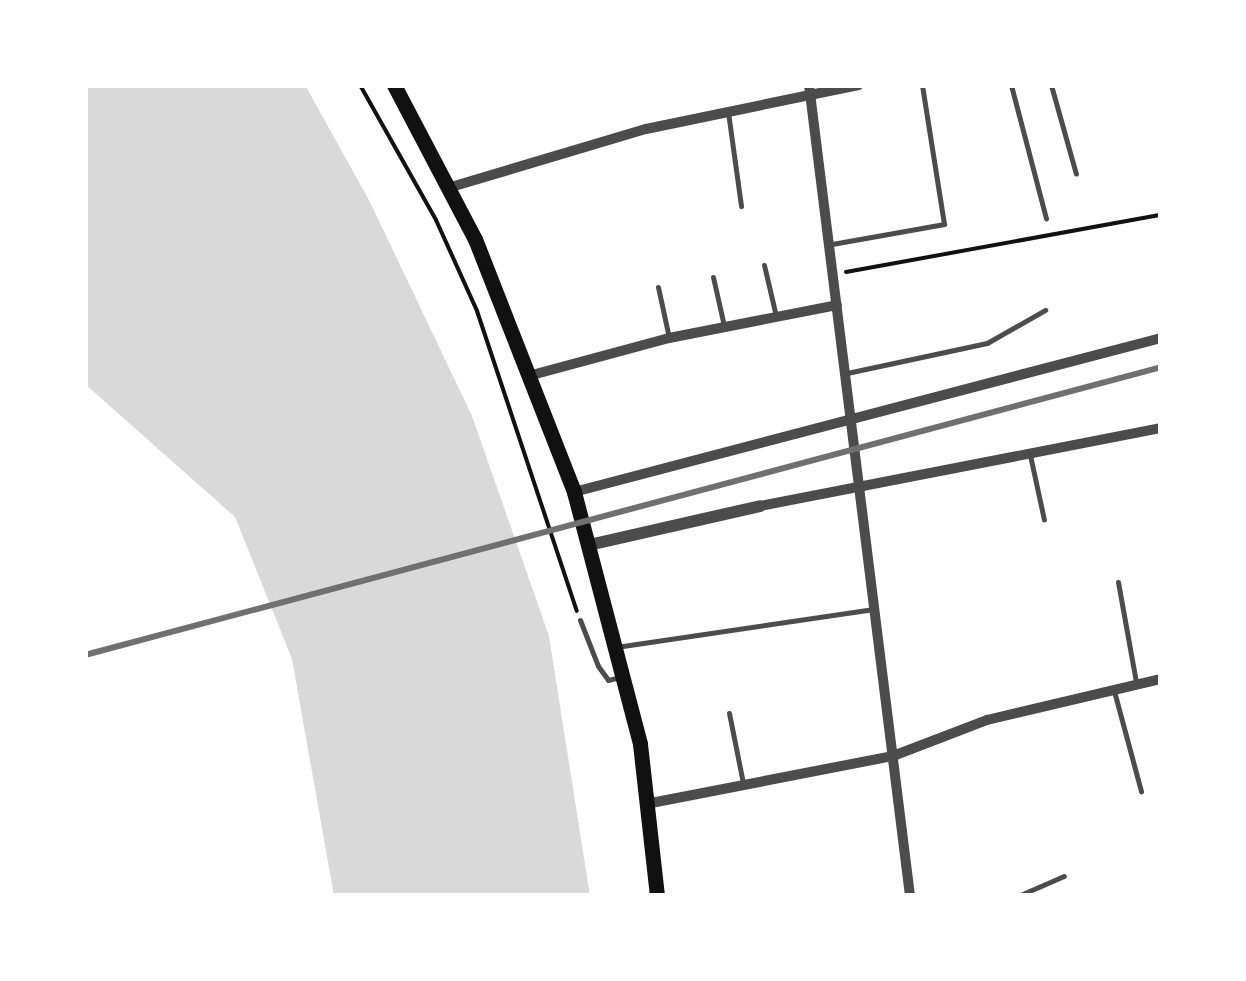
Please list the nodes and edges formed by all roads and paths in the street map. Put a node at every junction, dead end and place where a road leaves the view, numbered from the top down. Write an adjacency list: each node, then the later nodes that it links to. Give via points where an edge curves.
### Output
1 (360, 85): 37 (path, via 436,220 477,311)
2 (396, 85): 10 (main road)
3 (859, 85): 7 (street)
4 (922, 85): 14 (lane, via 944,224)
5 (1010, 85): 13 (lane)
6 (1051, 85): 9 (lane)
7 (809, 89): 8 (street); 14 (street)
8 (727, 110): 10 (street); 11 (lane)
9 (1076, 174)
10 (451, 187): 26 (main road)
11 (741, 206)
12 (1161, 216): 16 (path)
13 (1046, 218)
14 (829, 244): 16 (street)
15 (764, 264): 21 (lane)
16 (834, 274): 19 (street)
17 (713, 277): 22 (lane)
18 (658, 287): 23 (lane)
19 (837, 305): 21 (street); 25 (street)
20 (1046, 310): 25 (lane, via 988,343)
21 (776, 316): 22 (street)
22 (724, 326): 23 (street)
23 (669, 338): 26 (street)
24 (1161, 338): 27 (street)
25 (847, 373): 27 (street)
26 (532, 375): 31 (main road)
27 (852, 420): 30 (street); 31 (street)
28 (1161, 428): 29 (street)
29 (1030, 454): 30 (street); 33 (lane)
30 (860, 488): 32 (street); 36 (street)
31 (574, 492): 34 (main road)
32 (760, 506): 34 (street)
33 (1044, 520)
34 (589, 545): 38 (main road)
35 (1118, 582): 41 (lane)
36 (875, 608): 38 (lane); 44 (street)
37 (580, 620): 39 (lane, via 608,680)
38 (616, 647): 39 (main road)
39 (623, 676): 47 (main road)
40 (1161, 678): 41 (street)
41 (1137, 686): 42 (street)
42 (1114, 691): 44 (street, via 988,720); 46 (lane)
43 (729, 713): 45 (lane)
44 (893, 756): 45 (street); 50 (street)
45 (743, 786): 47 (street)
46 (1141, 791)
47 (651, 804): 49 (main road)
48 (1064, 876): 51 (lane)
49 (657, 896)
50 (910, 896)
51 (1018, 896)

